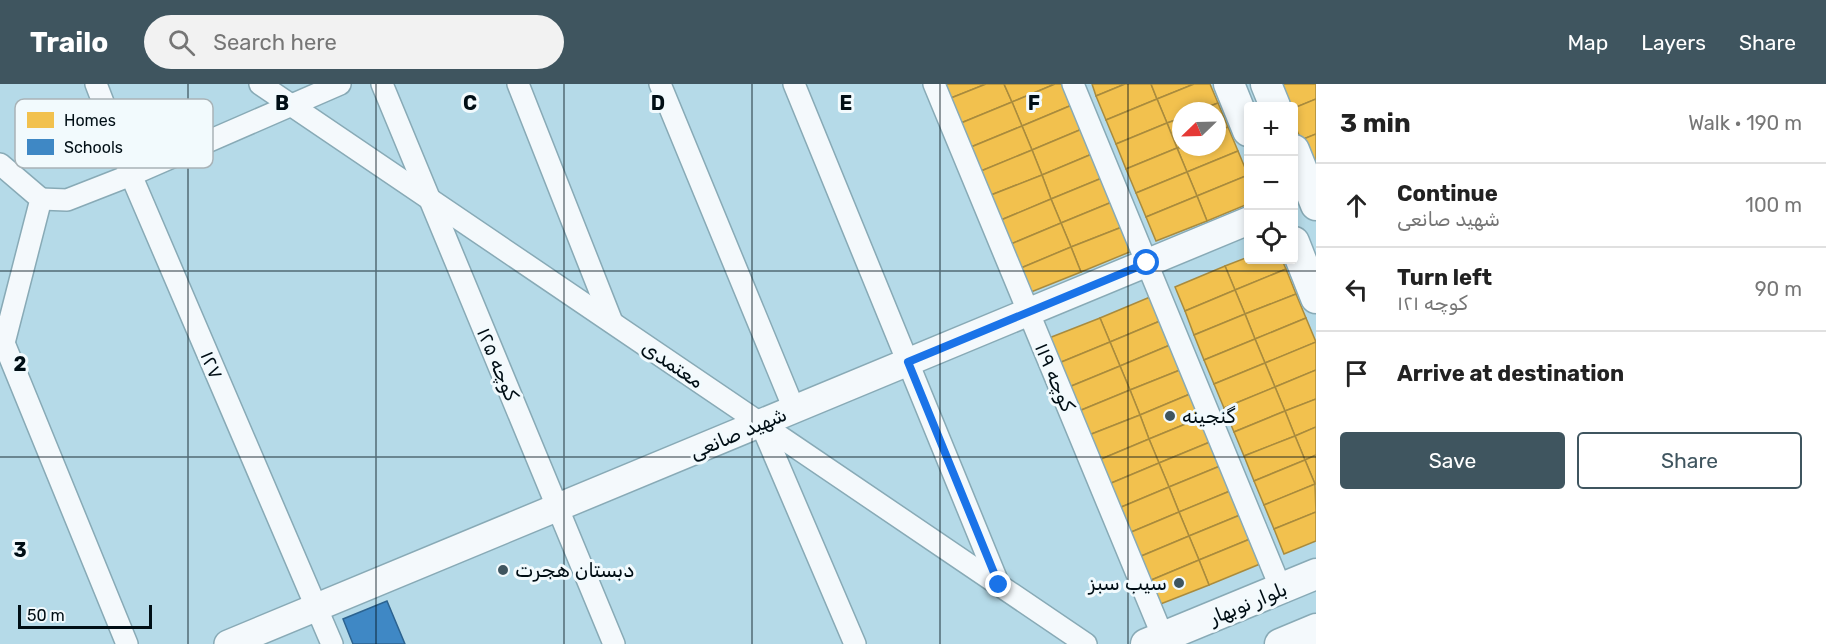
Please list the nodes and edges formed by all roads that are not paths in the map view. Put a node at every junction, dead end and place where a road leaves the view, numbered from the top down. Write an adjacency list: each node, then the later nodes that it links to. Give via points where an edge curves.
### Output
1 (96, 84): 12 (street, ۱۲۷)
2 (260, 84): 14 (street, معتمدی)
3 (340, 84): 14 (street)
4 (382, 84): 22 (street, کوچه ۱۲۵)
5 (518, 84): 30 (street)
6 (660, 84): 33 (street)
7 (795, 84): 32 (street)
8 (934, 84): 29 (street, کوچه ۱۱۹)
9 (1073, 84): 27 (street)
10 (1229, 84): 15 (main road)
11 (1266, 84): 13 (main road)
12 (102, 99)
13 (1273, 102)
14 (291, 104): 16 (street); 22 (street, معتمدی)
15 (1244, 122)
16 (213, 139)
17 (1296, 156): 24 (main road)
18 (0, 164): 23 (street)
19 (128, 168): 21 (street, ۱۲۷)
20 (147, 168): 21 (street)
21 (131, 175): 23 (street, via 67,200); 39 (street, ۱۲۷)
22 (429, 198): 30 (street, معتمدی); 35 (street, کوچه ۱۲۵)
23 (41, 199): 31 (street)
24 (1316, 205)
25 (1244, 223): 27 (street, شهید صانعی)
26 (1298, 254): 28 (main road)
27 (1147, 263): 29 (street, شهید صانعی); 38 (street)
28 (1316, 298)
29 (1029, 312): 32 (street, شهید صانعی); 40 (street, کوچه ۱۱۹)
30 (612, 322): 34 (street, معتمدی)
31 (2, 345): 41 (street)
32 (908, 362): 33 (street, شهید صانعی); 37 (street)
33 (794, 409): 34 (street, شهید صانعی)
34 (761, 424): 35 (street, شهید صانعی); 37 (street, معتمدی); 45 (street)
35 (558, 507): 39 (street, شهید صانعی); 44 (street, کوچه ۱۲۵)
36 (1316, 574): 38 (main road, بلوار نوبهار)
37 (999, 585): 46 (street, معتمدی)
38 (1281, 589): 40 (main road, بلوار نوبهار)
39 (316, 607): 42 (street, شهید صانعی); 43 (street, ۱۲۷)
40 (1155, 640)
41 (127, 644)
42 (228, 644)
43 (332, 644)
44 (614, 644)
45 (855, 644)
46 (1086, 644)

